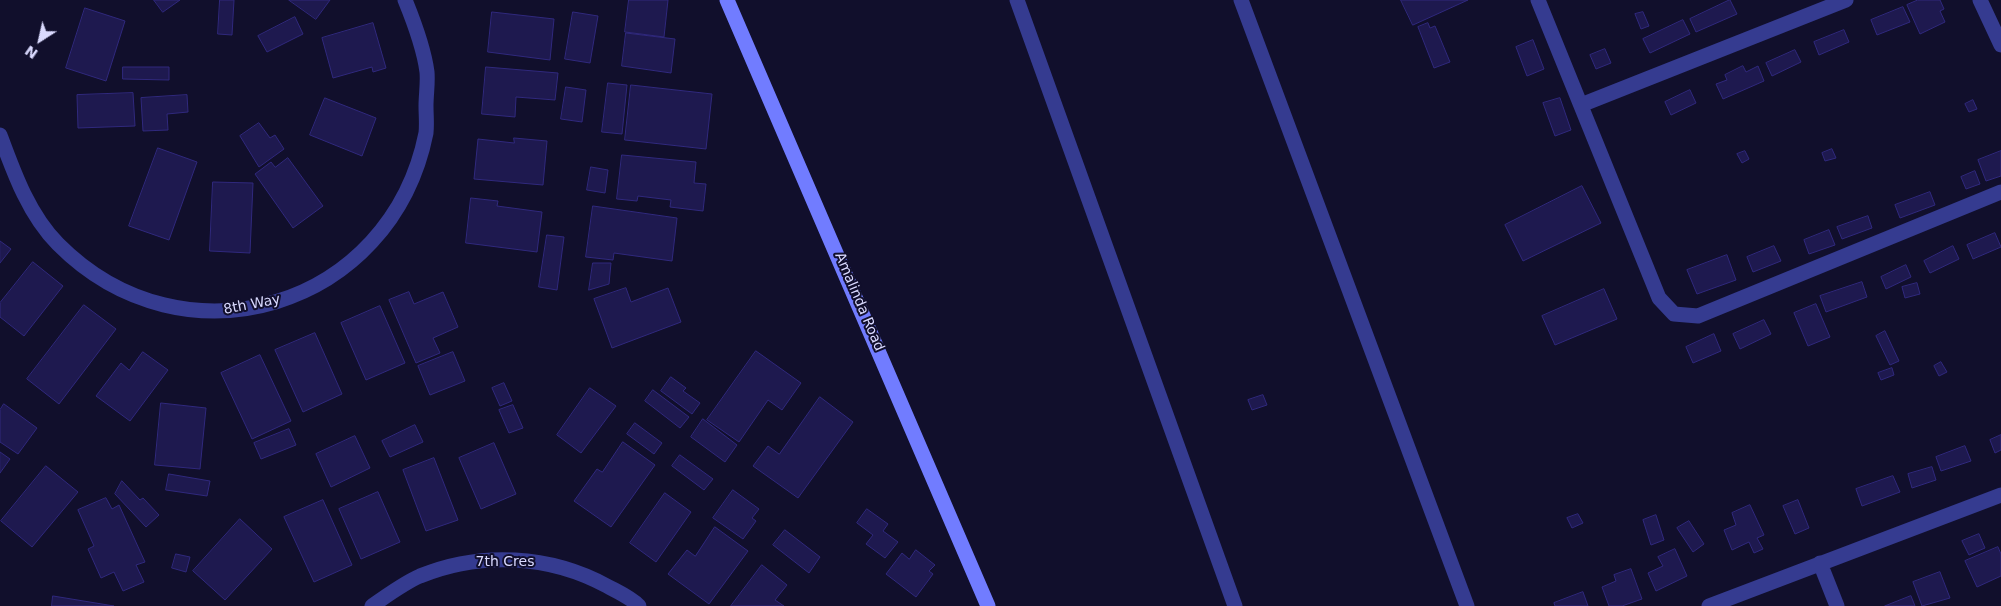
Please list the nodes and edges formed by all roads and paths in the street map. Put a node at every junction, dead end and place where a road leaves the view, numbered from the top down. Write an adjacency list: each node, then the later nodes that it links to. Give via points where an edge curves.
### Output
1 (405, 0): 10 (street, 8th Way, via 427,72 426,132 408,189 376,239 331,278 277,303 218,312 158,305 104,281 57,244 22,195)
2 (727, 0): 16 (street, Amalinda Road)
3 (1017, 0): 17 (street)
4 (1241, 0): 18 (street)
5 (1538, 0): 9 (street)
6 (1846, 0): 9 (street)
7 (1980, 0): 8 (street)
8 (2001, 44)
9 (1581, 105): 11 (street, via 1659,298 1674,314 1683,316 1698,316)
10 (0, 135)
11 (2001, 192)
12 (2001, 495): 13 (street)
13 (1820, 563): 19 (street); 20 (street)
14 (372, 606): 15 (street, 7th Cres, via 420,576 473,561 529,559 583,572)
15 (639, 606)
16 (988, 606)
17 (1235, 606)
18 (1467, 606)
19 (1709, 606)
20 (1837, 606)

